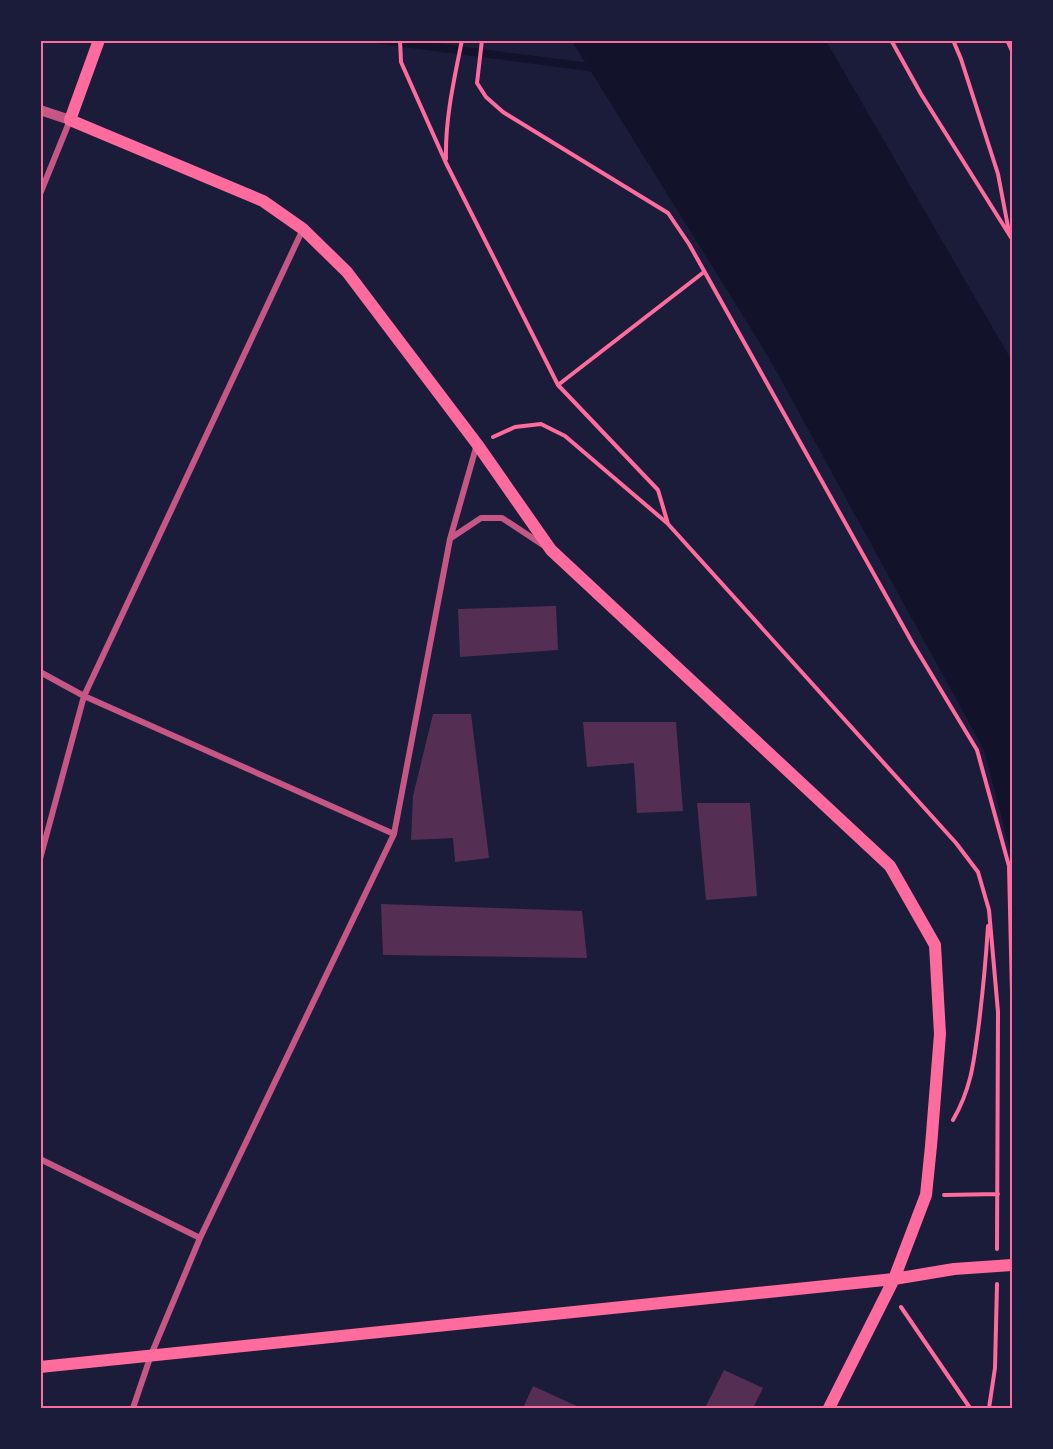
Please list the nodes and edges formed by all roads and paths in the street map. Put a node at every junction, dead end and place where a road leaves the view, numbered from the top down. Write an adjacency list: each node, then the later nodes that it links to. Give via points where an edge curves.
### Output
1 (99, 40): 10 (main road)
2 (400, 40): 3 (path, via 401,62 446,163 446,138)
3 (462, 40)
4 (482, 40): 14 (path, via 477,83 486,97 502,112 668,213)
5 (891, 40): 13 (path)
6 (953, 40): 13 (path, via 998,174)
7 (1007, 40): 8 (path)
8 (1012, 51)
9 (40, 110): 10 (street)
10 (70, 120): 11 (street); 12 (main road, via 263,201)
11 (40, 194)
12 (303, 229): 16 (main road, via 347,272); 21 (street)
13 (1011, 237)
14 (704, 272): 15 (path); 25 (path, via 976,750 1009,866)
15 (558, 385)
16 (477, 444): 17 (path, via 514,427 541,423 565,436); 18 (street); 19 (main road)
17 (668, 524)
18 (450, 539): 19 (street, via 481,518 502,518); 22 (street)
19 (551, 550): 26 (main road, via 890,866 935,945 940,1034)
20 (40, 672): 21 (street)
21 (84, 696): 22 (street); 23 (street)
22 (394, 834): 30 (street)
23 (40, 858)
24 (989, 910): 26 (path, via 973,1072 961,1106)
25 (1012, 994)
26 (931, 1146): 32 (main road, via 926,1195)
27 (40, 1159): 30 (street)
28 (998, 1194): 29 (path)
29 (933, 1195)
30 (200, 1238): 34 (street)
31 (1012, 1265): 32 (main road)
32 (894, 1279): 34 (main road); 37 (main road)
33 (906, 1315): 38 (path)
34 (152, 1355): 35 (main road); 36 (street)
35 (40, 1367)
36 (133, 1408)
37 (830, 1408)
38 (970, 1408)

